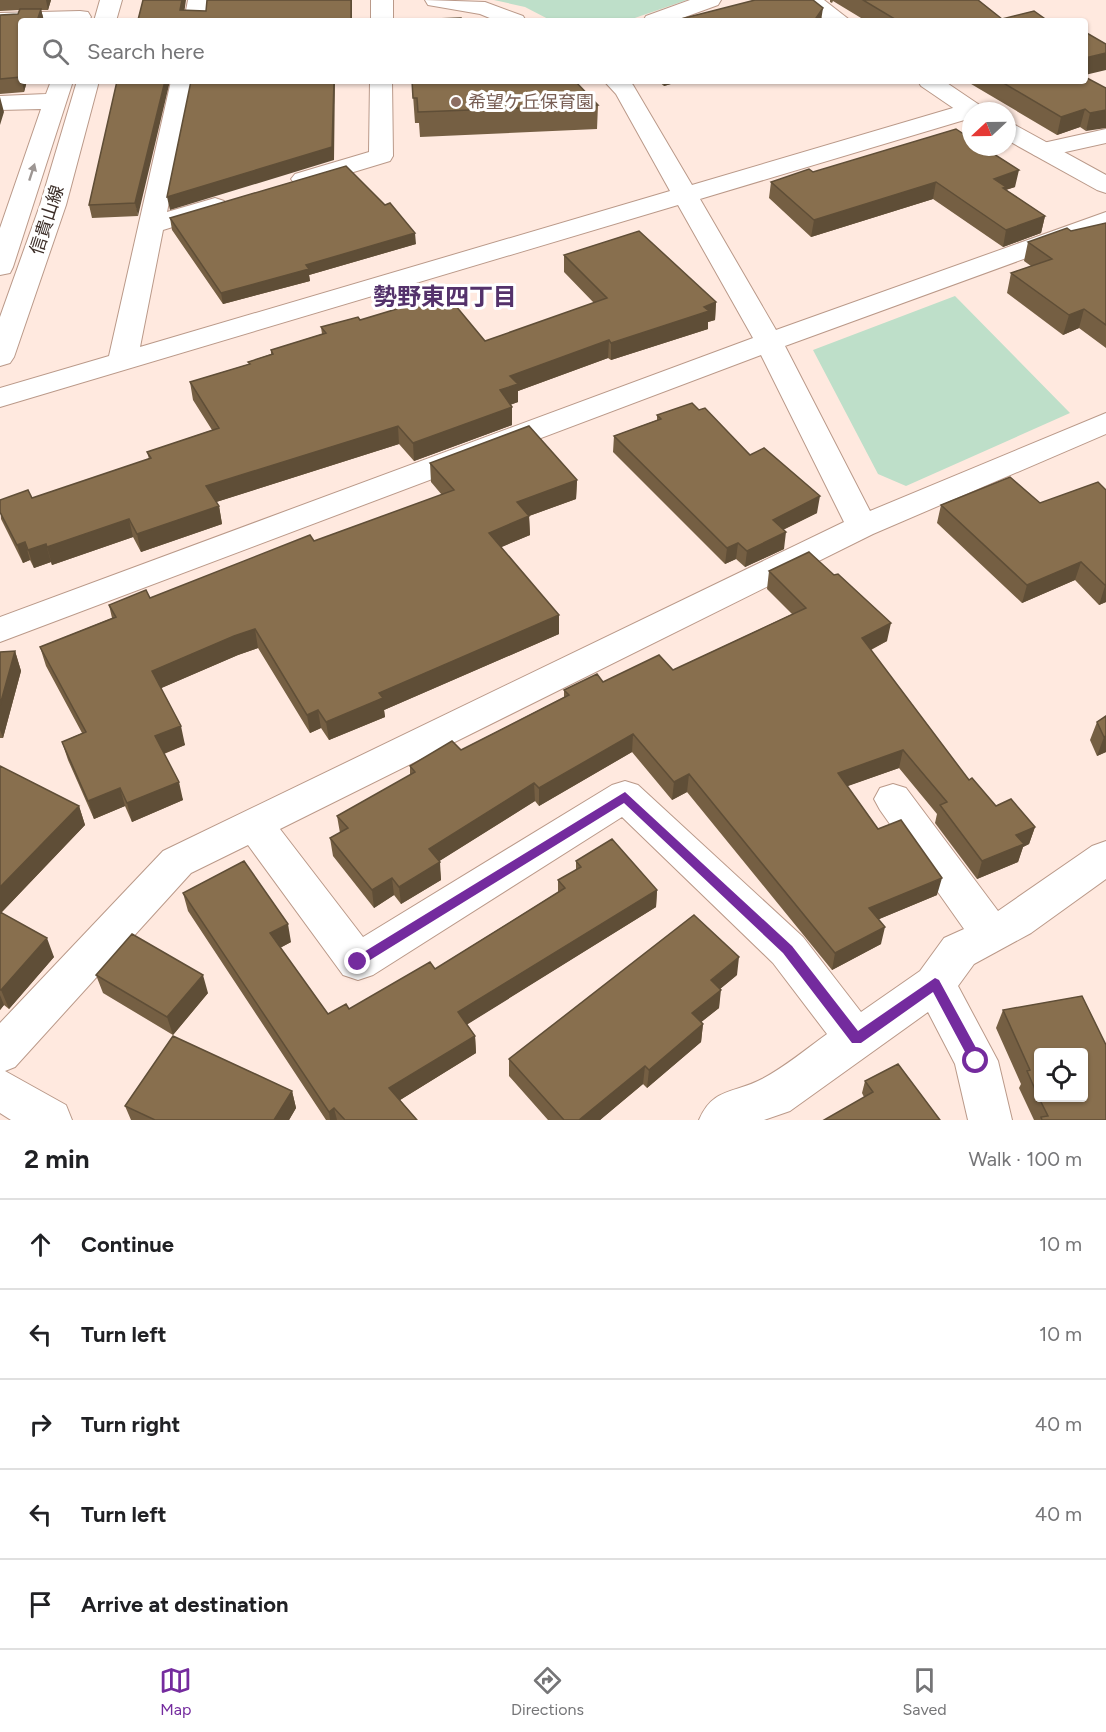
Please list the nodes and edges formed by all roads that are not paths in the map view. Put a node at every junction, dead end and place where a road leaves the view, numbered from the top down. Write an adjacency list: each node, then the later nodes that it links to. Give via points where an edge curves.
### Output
1 (111, 0): 10 (street)
2 (199, 0): 11 (street)
3 (382, 0): 12 (street)
4 (436, 0): 13 (street, via 485,8)
5 (710, 0): 14 (street)
6 (810, 0): 15 (street)
7 (82, 13): 9 (street)
8 (18, 18): 16 (street)
9 (23, 18)
10 (106, 18)
11 (196, 18)
12 (382, 18)
13 (508, 18)
14 (662, 18)
15 (836, 18)
16 (0, 20)
17 (87, 84): 38 (street, 信貴山線, via 53,205)
18 (181, 84): 35 (street)
19 (381, 84): 30 (street, via 381,156)
20 (619, 84): 31 (street, via 626,90)
21 (933, 84): 24 (street)
22 (59, 91): 23 (street); 33 (street, one-way to 22)
23 (0, 103)
24 (962, 103)
25 (962, 113): 31 (street)
26 (1016, 135): 28 (street)
27 (1106, 136): 28 (street)
28 (1044, 150): 29 (street)
29 (1106, 185)
30 (278, 187)
31 (686, 194): 37 (street); 39 (street)
32 (233, 201): 35 (street)
33 (11, 202): 36 (street)
34 (1106, 220): 37 (street)
35 (153, 225): 39 (street)
36 (0, 267)
37 (769, 342): 42 (street); 43 (street)
38 (0, 357)
39 (122, 363): 40 (street)
40 (0, 398)
41 (1106, 423): 42 (street)
42 (862, 526): 45 (street)
43 (0, 630)
44 (893, 800): 47 (street)
45 (254, 824): 49 (street, via 358,962 625,796 788,950); 50 (street, via 177,862)
46 (1106, 857): 47 (street, via 1017,921)
47 (992, 934): 48 (street, via 959,951)
48 (935, 984): 49 (street); 54 (street, via 976,1061)
49 (856, 1039): 53 (street, via 774,1096 733,1110)
50 (0, 1053)
51 (0, 1089): 52 (street)
52 (50, 1120)
53 (720, 1120)
54 (990, 1120)

